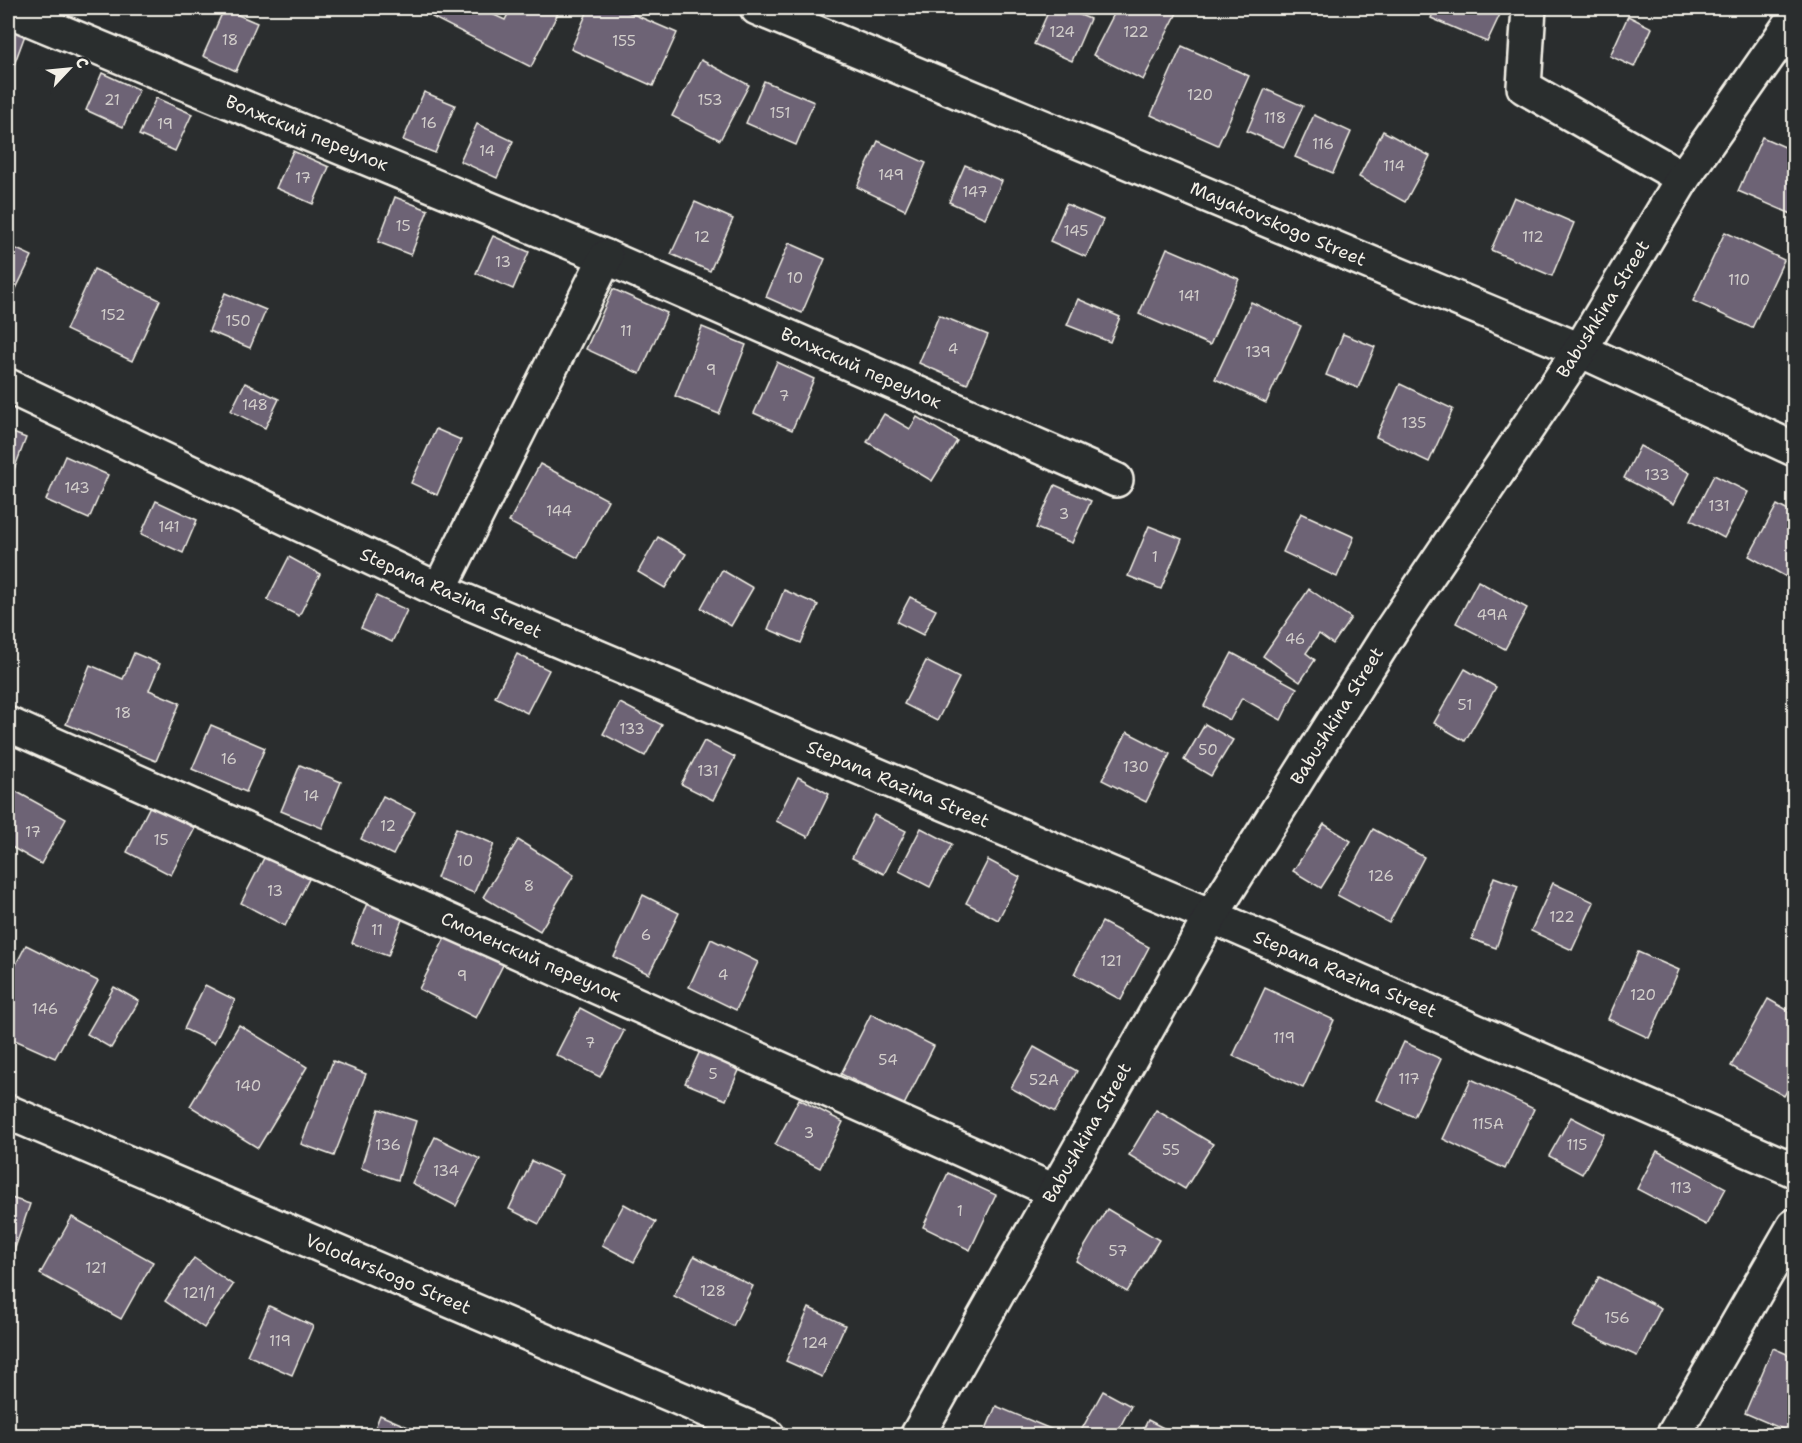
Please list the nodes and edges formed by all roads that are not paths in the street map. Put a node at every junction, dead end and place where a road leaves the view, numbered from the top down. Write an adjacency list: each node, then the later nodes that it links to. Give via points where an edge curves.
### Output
1 (757, 8): 7 (street, Mayakovskogo Street)
2 (1529, 8): 5 (street, via 1524,87)
3 (8, 10): 6 (street, Волжский переулок)
4 (1794, 19): 5 (street, Babushkina Street)
5 (1683, 178): 7 (street, Babushkina Street)
6 (606, 257): 10 (street, Волжский переулок); 11 (street)
7 (1580, 350): 9 (street, Mayakovskogo Street); 13 (street, Babushkina Street, via 1392,629)
8 (8, 386): 11 (street, Stepana Razina Street)
9 (1794, 449)
10 (1116, 480)
11 (439, 590): 13 (street, Stepana Razina Street)
12 (8, 723): 16 (street, Смоленский переулок)
13 (1211, 916): 15 (street, Stepana Razina Street); 16 (street, Babushkina Street)
14 (8, 1112): 18 (street, Volodarskogo Street)
15 (1794, 1170)
16 (1054, 1191): 19 (street, Babushkina Street)
17 (1794, 1226): 20 (street)
18 (768, 1436)
19 (917, 1436)
20 (1673, 1436)

